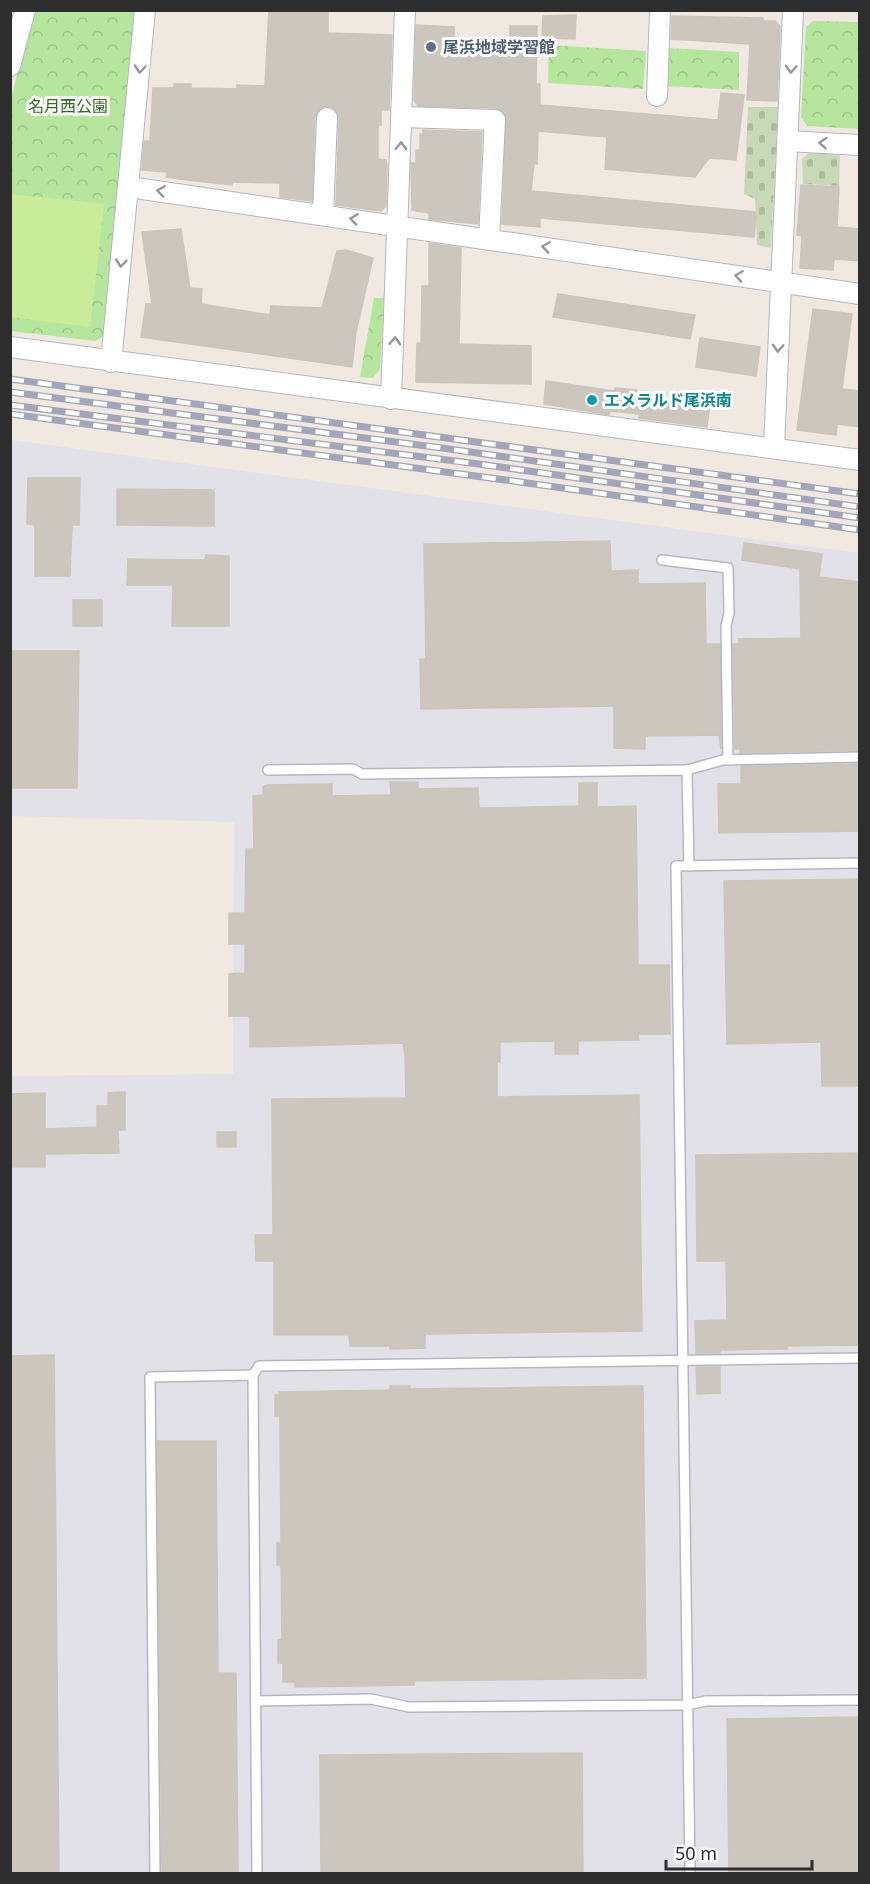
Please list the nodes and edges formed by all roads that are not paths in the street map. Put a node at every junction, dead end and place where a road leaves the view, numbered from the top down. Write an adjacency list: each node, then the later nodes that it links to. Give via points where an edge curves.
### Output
1 (25, 10): 6 (street)
2 (145, 10): 12 (street, one-way to 12)
3 (405, 10): 8 (street)
4 (660, 10): 7 (street)
5 (793, 10): 10 (street, one-way to 10)
6 (10, 66)
7 (657, 96)
8 (402, 117): 14 (street, one-way to 8); 15 (street, via 495,120)
9 (327, 118): 13 (street)
10 (787, 141): 11 (street, one-way to 10); 16 (street)
11 (860, 145)
12 (129, 187): 13 (street, one-way to 12); 19 (street, one-way to 19)
13 (323, 214): 14 (street, one-way to 13)
14 (399, 226): 15 (street); 20 (street, one-way to 14)
15 (489, 239): 16 (street, one-way to 15)
16 (781, 282): 17 (street); 21 (street, one-way to 21)
17 (860, 294)
18 (10, 347): 19 (street)
19 (111, 362): 20 (street)
20 (391, 399): 21 (street)
21 (774, 448): 22 (street)
22 (860, 460)
23 (662, 560): 25 (lane, via 728,568)
24 (860, 757): 25 (lane)
25 (728, 759): 27 (lane)
26 (268, 770): 27 (lane, via 353,769 362,774)
27 (687, 770): 29 (lane)
28 (860, 863): 29 (lane)
29 (689, 866): 31 (lane, via 676,866)
30 (860, 1358): 31 (lane)
31 (683, 1361): 32 (lane, via 259,1366); 35 (lane)
32 (253, 1375): 34 (lane); 36 (lane, via 150,1377)
33 (860, 1700): 35 (lane, via 706,1701)
34 (256, 1701): 35 (lane, via 370,1699 409,1707); 37 (lane)
35 (687, 1705): 38 (lane)
36 (155, 1874)
37 (257, 1874)
38 (690, 1874)

